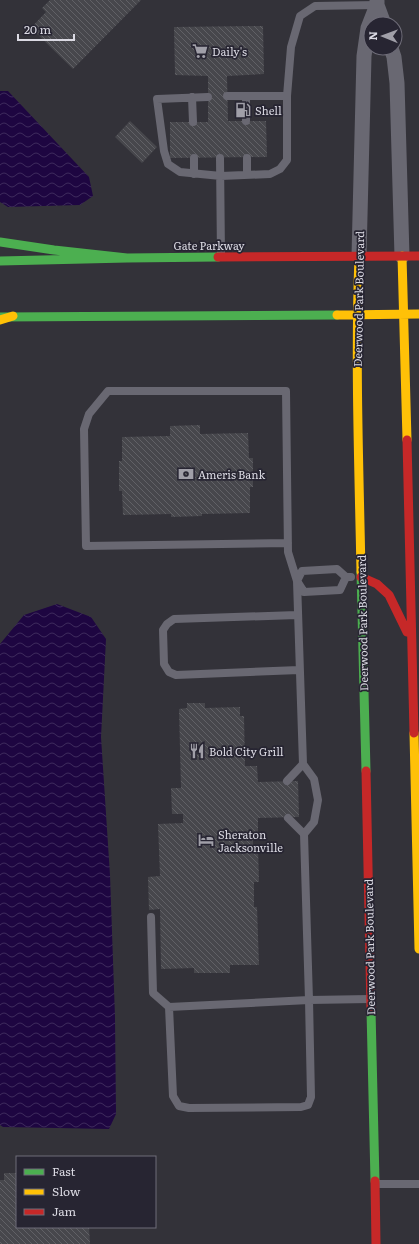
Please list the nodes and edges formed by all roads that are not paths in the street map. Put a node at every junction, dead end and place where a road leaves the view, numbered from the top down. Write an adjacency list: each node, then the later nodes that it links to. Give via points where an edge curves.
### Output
1 (377, 2): 2 (street); 6 (lane, via 315,6 300,16 291,47); 18 (street, Deerwood Park Boulevard, via 368,28 364,56)
2 (381, 16)
3 (392, 56): 19 (street, via 397,83)
4 (227, 96): 5 (lane)
5 (246, 96): 6 (lane); 9 (lane)
6 (287, 96): 15 (lane, via 287,160 280,169 270,174)
7 (208, 97): 8 (lane)
8 (192, 98): 10 (lane); 14 (lane, via 156,99 168,164 180,172)
9 (246, 121)
10 (193, 122)
11 (194, 158): 14 (lane)
12 (220, 158): 16 (lane)
13 (247, 158): 15 (lane)
14 (194, 174): 16 (lane)
15 (247, 175): 16 (lane)
16 (221, 176): 21 (lane)
17 (0, 242): 22 (main road)
18 (359, 256): 19 (main road, Gate Parkway); 21 (main road, Gate Parkway); 26 (main road, Deerwood Park Boulevard)
19 (402, 256): 20 (main road, Gate Parkway); 24 (main road)
20 (419, 256)
21 (221, 257): 22 (main road, Gate Parkway)
22 (126, 258): 23 (main road, Gate Parkway)
23 (0, 261)
24 (403, 314): 25 (main road); 26 (main road); 35 (main road)
25 (419, 314)
26 (357, 315): 28 (main road); 32 (main road, Deerwood Park Boulevard)
27 (0, 316): 28 (main road)
28 (13, 316): 29 (main road)
29 (0, 320)
30 (288, 543): 30 (lane, via 286,391 108,391 88,414 84,429 86,546); 33 (lane, via 288,552)
31 (346, 577): 32 (lane); 33 (lane, via 337,569 302,571); 33 (lane, via 340,590 332,591 304,592)
32 (361, 577): 35 (main road, via 377,584 388,595); 43 (main road, Deerwood Park Boulevard)
33 (297, 581): 34 (lane)
34 (297, 615): 36 (lane); 36 (lane, via 174,619 163,630 164,664 169,672 176,675)
35 (411, 638): 42 (main road)
36 (299, 670): 37 (lane)
37 (303, 764): 38 (lane); 40 (lane, via 314,779 318,800 314,822)
38 (287, 781)
39 (288, 818): 40 (lane)
40 (304, 834): 44 (lane)
41 (151, 917): 45 (lane, via 153,993)
42 (419, 949)
43 (370, 999): 44 (lane); 46 (main road, Deerwood Park Boulevard)
44 (309, 1000): 45 (lane); 45 (lane, via 311,1097 308,1105 301,1107 179,1106 173,1096)
45 (169, 1007)
46 (374, 1184): 47 (lane); 48 (main road, Deerwood Park Boulevard)
47 (419, 1184)
48 (376, 1244)

